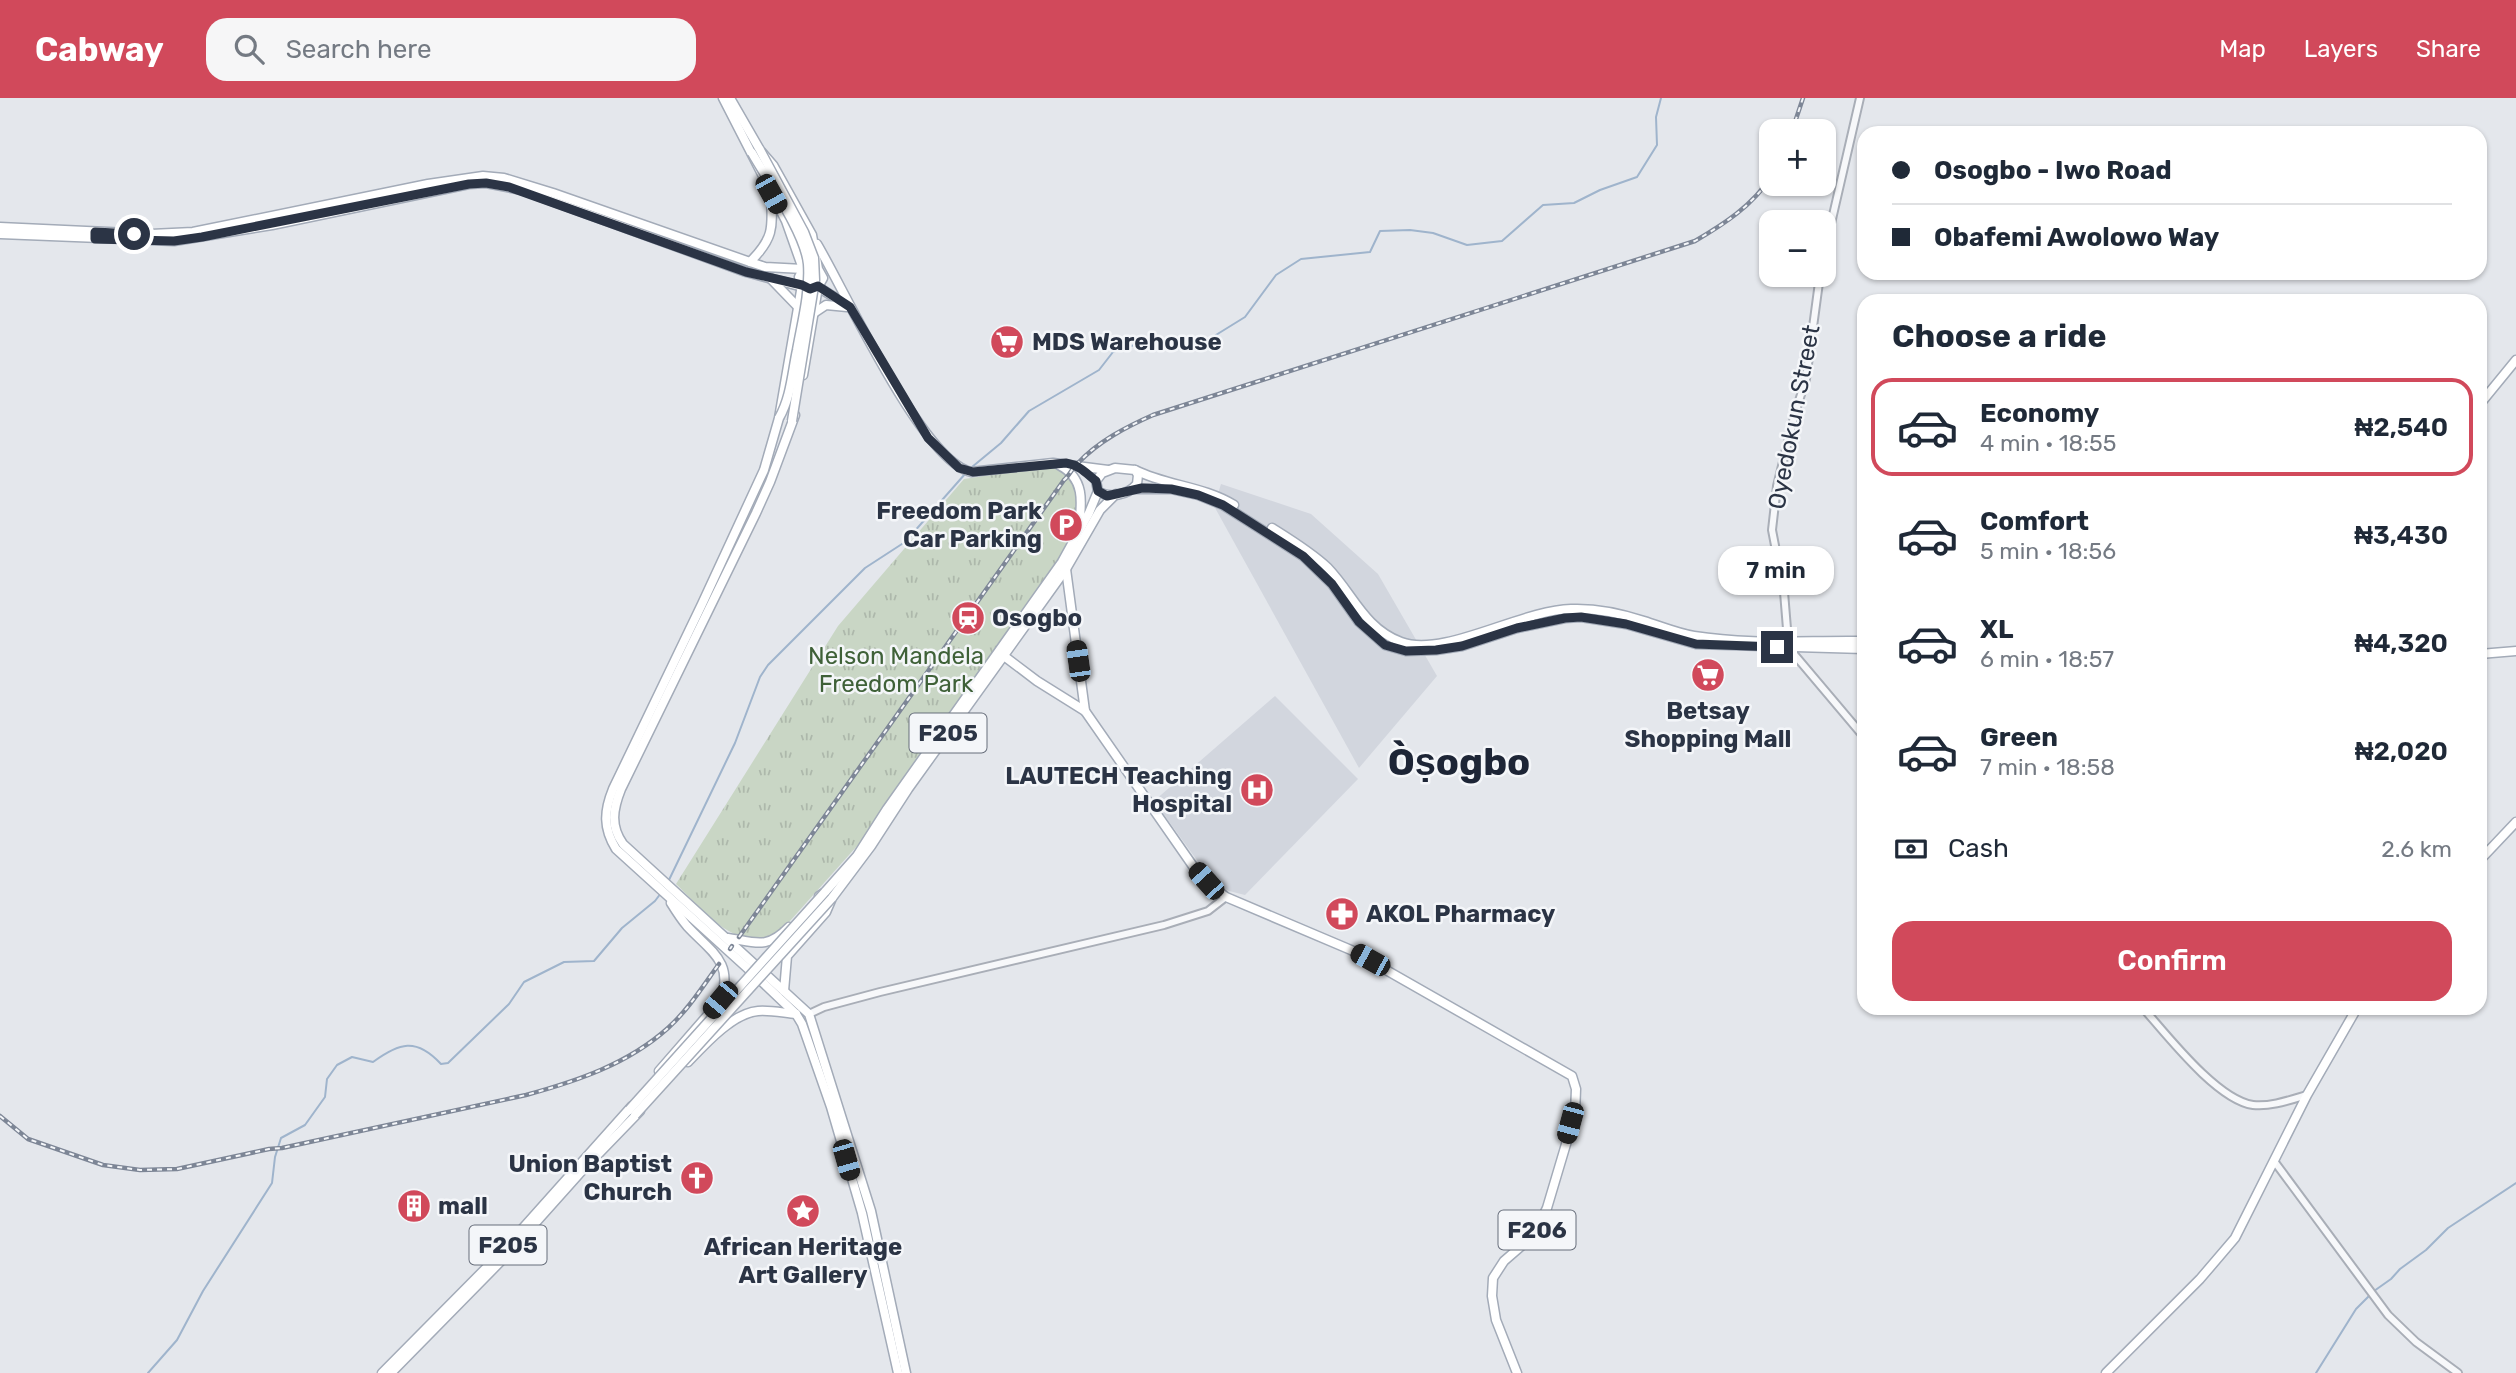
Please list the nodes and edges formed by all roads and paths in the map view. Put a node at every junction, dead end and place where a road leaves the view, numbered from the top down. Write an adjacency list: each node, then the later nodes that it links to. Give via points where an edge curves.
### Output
1 (723, 98): 4 (main road)
2 (730, 98): 4 (main road)
3 (1860, 98): 6 (street)
4 (756, 151): 5 (main road, via 753,161); 10 (main road, via 773,165); 26 (main road, bridge, via 808,261 787,401); 27 (main road, bridge, via 804,232 814,258 815,280)
5 (771, 194): 11 (main road, via 771,232 765,247); 12 (main road)
6 (1834, 210)
7 (0, 227): 9 (main road)
8 (0, 234): 9 (main road)
9 (95, 236): 11 (main road, via 193,232 483,176 553,193); 15 (main road, via 174,241 486,183 522,190)
10 (815, 240): 13 (main road); 14 (main road)
11 (750, 262): 12 (main road)
12 (803, 269): 13 (main road); 16 (main road)
13 (818, 269): 14 (main road); 17 (main road, via 822,278)
14 (831, 270): 20 (main road)
15 (769, 277): 16 (main road); 19 (main road)
16 (802, 285): 17 (main road); 19 (main road)
17 (818, 286): 20 (main road); 21 (main road)
18 (1818, 287): 41 (street, Oyedokun Street, via 1806,379 1777,486 1772,530)
19 (799, 304): 21 (main road, via 809,300); 26 (main road)
20 (850, 307): 21 (main road, via 825,305); 28 (main road, via 940,452 968,471)
21 (814, 310): 27 (main road)
22 (2516, 360): 24 (main road)
23 (2516, 365): 24 (main road)
24 (2499, 383): 25 (main road)
25 (2487, 398)
26 (779, 418): 37 (main road)
27 (792, 421): 37 (main road, via 770,482)
28 (1053, 463): 29 (main road); 36 (main road, via 1072,473 1079,486)
29 (1076, 465): 30 (main road); 32 (main road)
30 (1108, 470): 31 (main road); 32 (main road)
31 (1135, 470): 33 (main road, via 1138,480); 41 (main road, via 1224,499 1306,549 1330,571 1368,621 1409,644 1443,643 1545,612 1570,609 1606,611 1695,636)
32 (1096, 481): 34 (main road)
33 (1133, 489): 35 (main road); 41 (main road, via 1171,489 1223,505 1303,556 1332,584 1359,622 1385,645 1406,651 1462,646 1517,628 1581,617 1696,644)
34 (1098, 491): 35 (main road); 36 (main road, F205)
35 (1116, 494): 38 (main road, F205, via 1100,510)
36 (1079, 533): 45 (main road, F205)
37 (734, 547): 39 (main road); 39 (main road, via 716,576)
38 (1066, 569): 45 (main road, F205); 46 (main road, F206)
39 (712, 594): 50 (main road, via 712,605 615,804 614,824 621,842); 50 (main road, via 613,789 605,814 615,848)
40 (1857, 641): 41 (main road)
41 (1788, 646): 42 (main road); 47 (street)
42 (1857, 649)
43 (2516, 651): 44 (main road)
44 (2487, 653)
45 (1000, 654): 46 (main road, F206); 51 (main road, F205, via 871,846)
46 (1085, 711): 52 (main road, F206, via 1195,869)
47 (1857, 729)
48 (2516, 822): 49 (main road)
49 (2487, 853)
50 (666, 890): 53 (main road); 55 (main road); 60 (main road, via 687,926 723,965 724,989 720,1000 649,1084)
51 (829, 895): 53 (main road, via 814,898 771,941); 54 (main road, via 825,912 787,956); 60 (main road, F205, bridge)
52 (1226, 897): 56 (street, via 1208,911 1164,925 870,995); 66 (main road, F206, via 1351,950 1572,1076 1575,1114 1547,1208 1534,1235 1504,1261 1493,1278 1496,1320)
53 (728, 938): 54 (main road)
54 (784, 991): 56 (main road)
55 (796, 1014): 60 (main road, via 744,1014 713,1036 649,1105); 64 (main road, via 809,1039 862,1213)
56 (809, 1014): 65 (main road, via 871,1211)
57 (2149, 1015): 59 (street, via 2207,1078 2241,1102 2261,1105)
58 (2353, 1015): 59 (main road)
59 (2307, 1095): 61 (main road)
60 (632, 1113): 62 (main road, F205); 63 (main road, F205, via 503,1259)
61 (2274, 1161): 67 (main road, via 2221,1256); 68 (street, via 2374,1298 2409,1335)
62 (382, 1373)
63 (391, 1373)
64 (898, 1373)
65 (906, 1373)
66 (1517, 1373)
67 (2106, 1373)
68 (2458, 1373)

